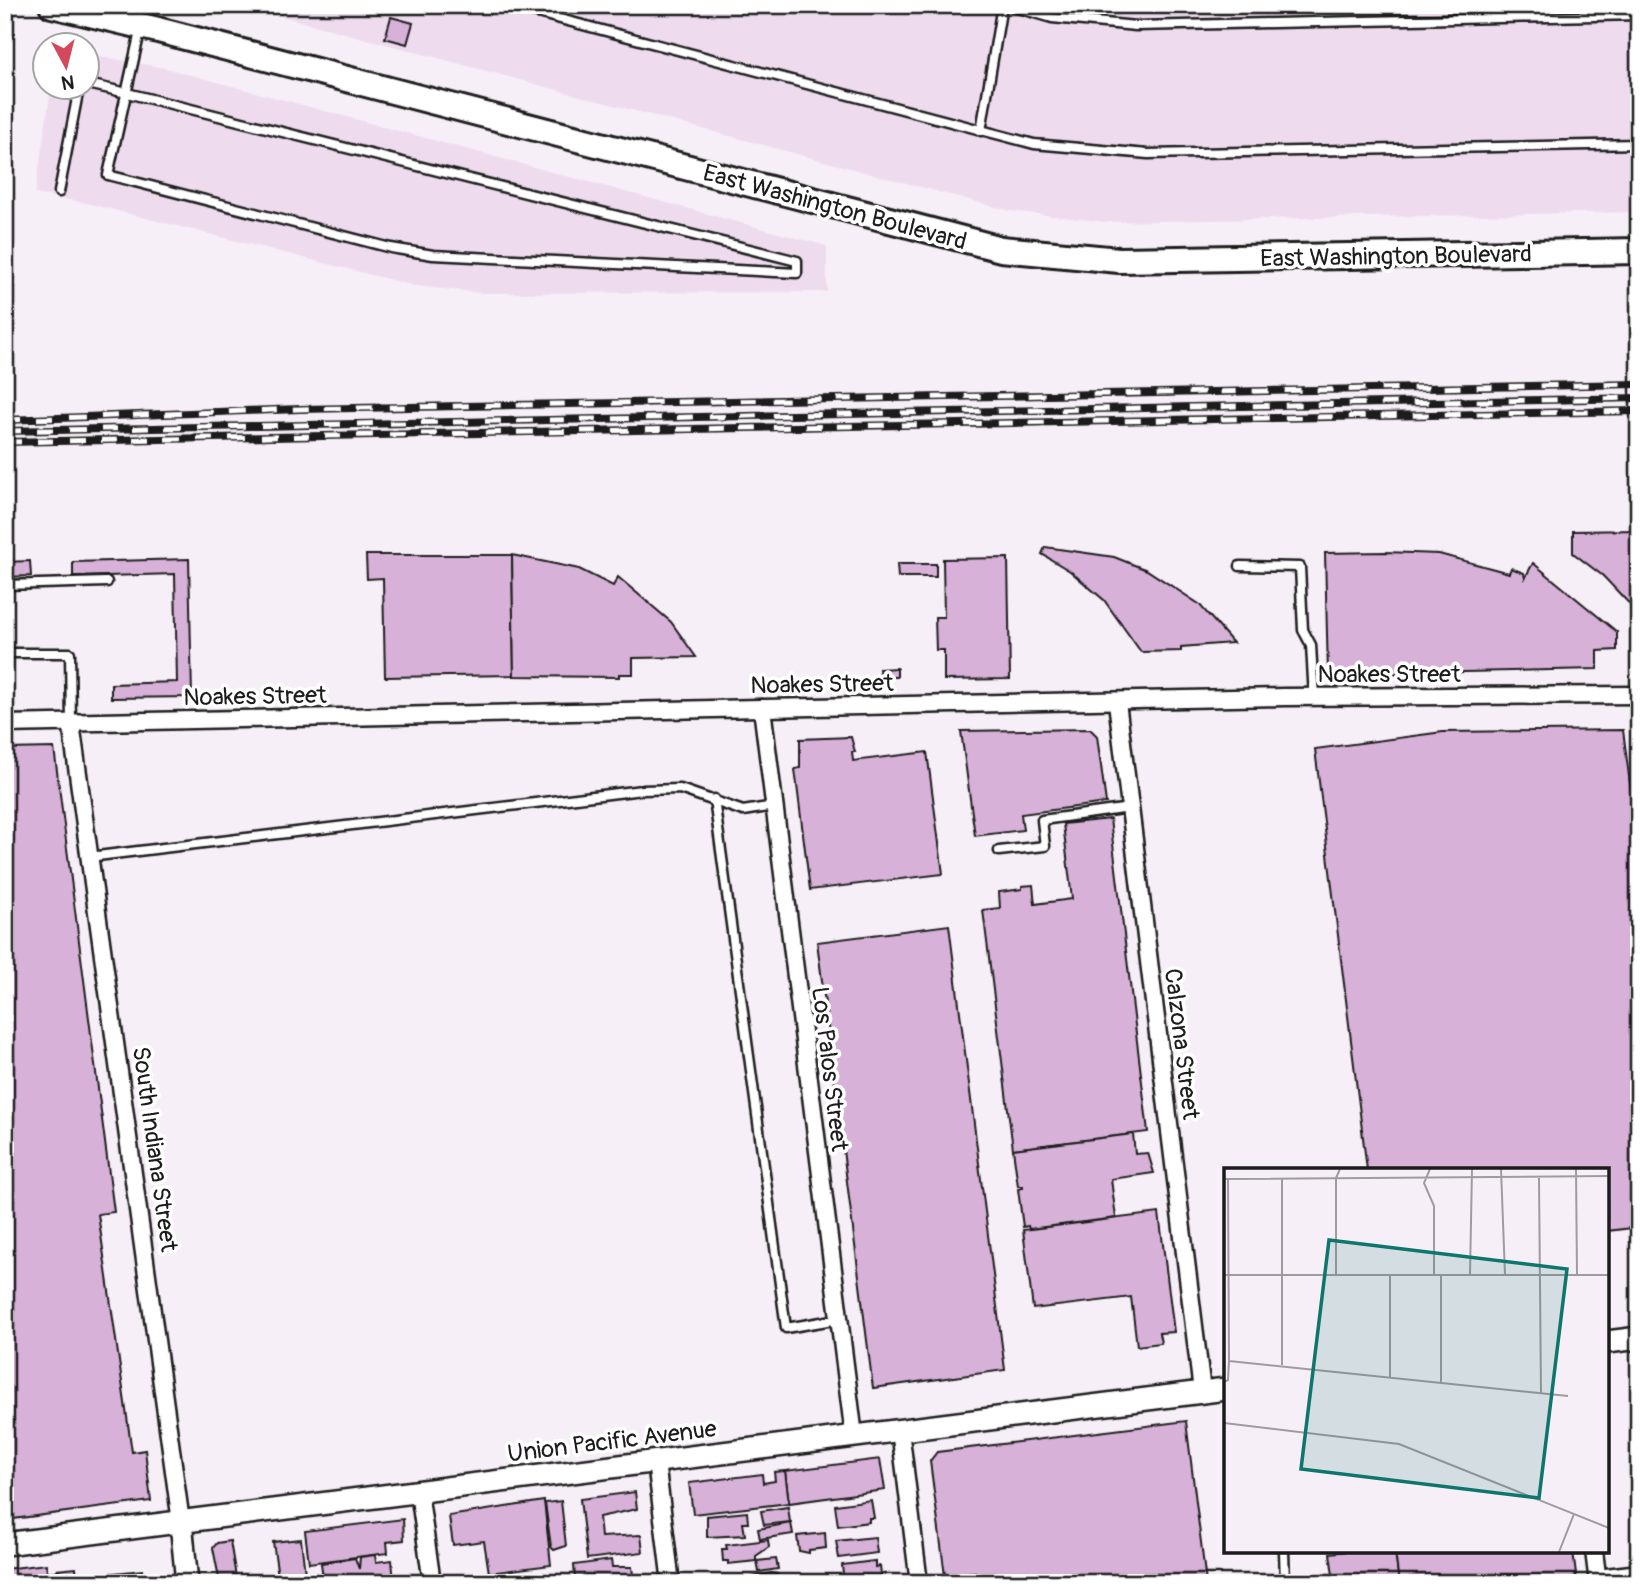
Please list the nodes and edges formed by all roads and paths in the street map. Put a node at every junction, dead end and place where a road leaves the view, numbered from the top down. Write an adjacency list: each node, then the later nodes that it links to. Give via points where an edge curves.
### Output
1 (52, 5): 5 (main road, East Washington Boulevard)
2 (506, 5): 9 (lane)
3 (1005, 5): 4 (lane, via 1052,18 1136,26); 9 (lane)
4 (1639, 15)
5 (141, 26): 7 (lane); 12 (main road, East Washington Boulevard, via 1001,249 1119,260)
6 (102, 87): 7 (lane)
7 (127, 93): 7 (lane, via 108,175 433,255 797,273 797,261)
8 (76, 102): 11 (lane)
9 (981, 131): 10 (lane, via 1034,144 1148,154)
10 (1639, 144)
11 (59, 192)
12 (1639, 251)
13 (1240, 566): 18 (lane, via 1300,567 1303,630 1311,645)
14 (107, 582): 15 (lane)
15 (5, 585)
16 (5, 653): 21 (lane, via 70,653)
17 (1639, 695): 18 (street, Noakes Street)
18 (1314, 698): 19 (street, Noakes Street)
19 (1117, 702): 20 (street, Noakes Street); 25 (street, Calzona Street)
20 (762, 708): 21 (street, Noakes Street); 24 (street, Los Palos Street)
21 (71, 723): 22 (street, Noakes Street); 27 (street, South Indiana Street)
22 (5, 724)
23 (714, 799): 24 (lane, via 743,811); 27 (lane, via 680,789 642,790); 28 (lane, via 786,1328)
24 (774, 806): 28 (street, Los Palos Street)
25 (1130, 808): 26 (lane, via 1042,820 1045,846); 32 (street, Calzona Street)
26 (999, 851)
27 (89, 857): 37 (street, South Indiana Street)
28 (839, 1319): 34 (street, Los Palos Street)
29 (1639, 1338): 30 (street)
30 (1609, 1342)
31 (1224, 1389): 32 (street, Union Pacific Avenue)
32 (1202, 1391): 33 (street, Union Pacific Avenue)
33 (900, 1430): 34 (street, Union Pacific Avenue); 46 (street)
34 (854, 1436): 35 (street, Union Pacific Avenue)
35 (656, 1462): 36 (street, Union Pacific Avenue); 45 (street)
36 (419, 1492): 37 (street, Union Pacific Avenue); 44 (street)
37 (181, 1522): 38 (street, Union Pacific Avenue); 43 (street, South Indiana Street)
38 (5, 1544)
39 (1284, 1553): 47 (lane)
40 (1594, 1553): 42 (street)
41 (1639, 1569): 42 (lane)
42 (1598, 1578)
43 (187, 1583)
44 (432, 1583)
45 (671, 1583)
46 (919, 1583)
47 (1284, 1583)

